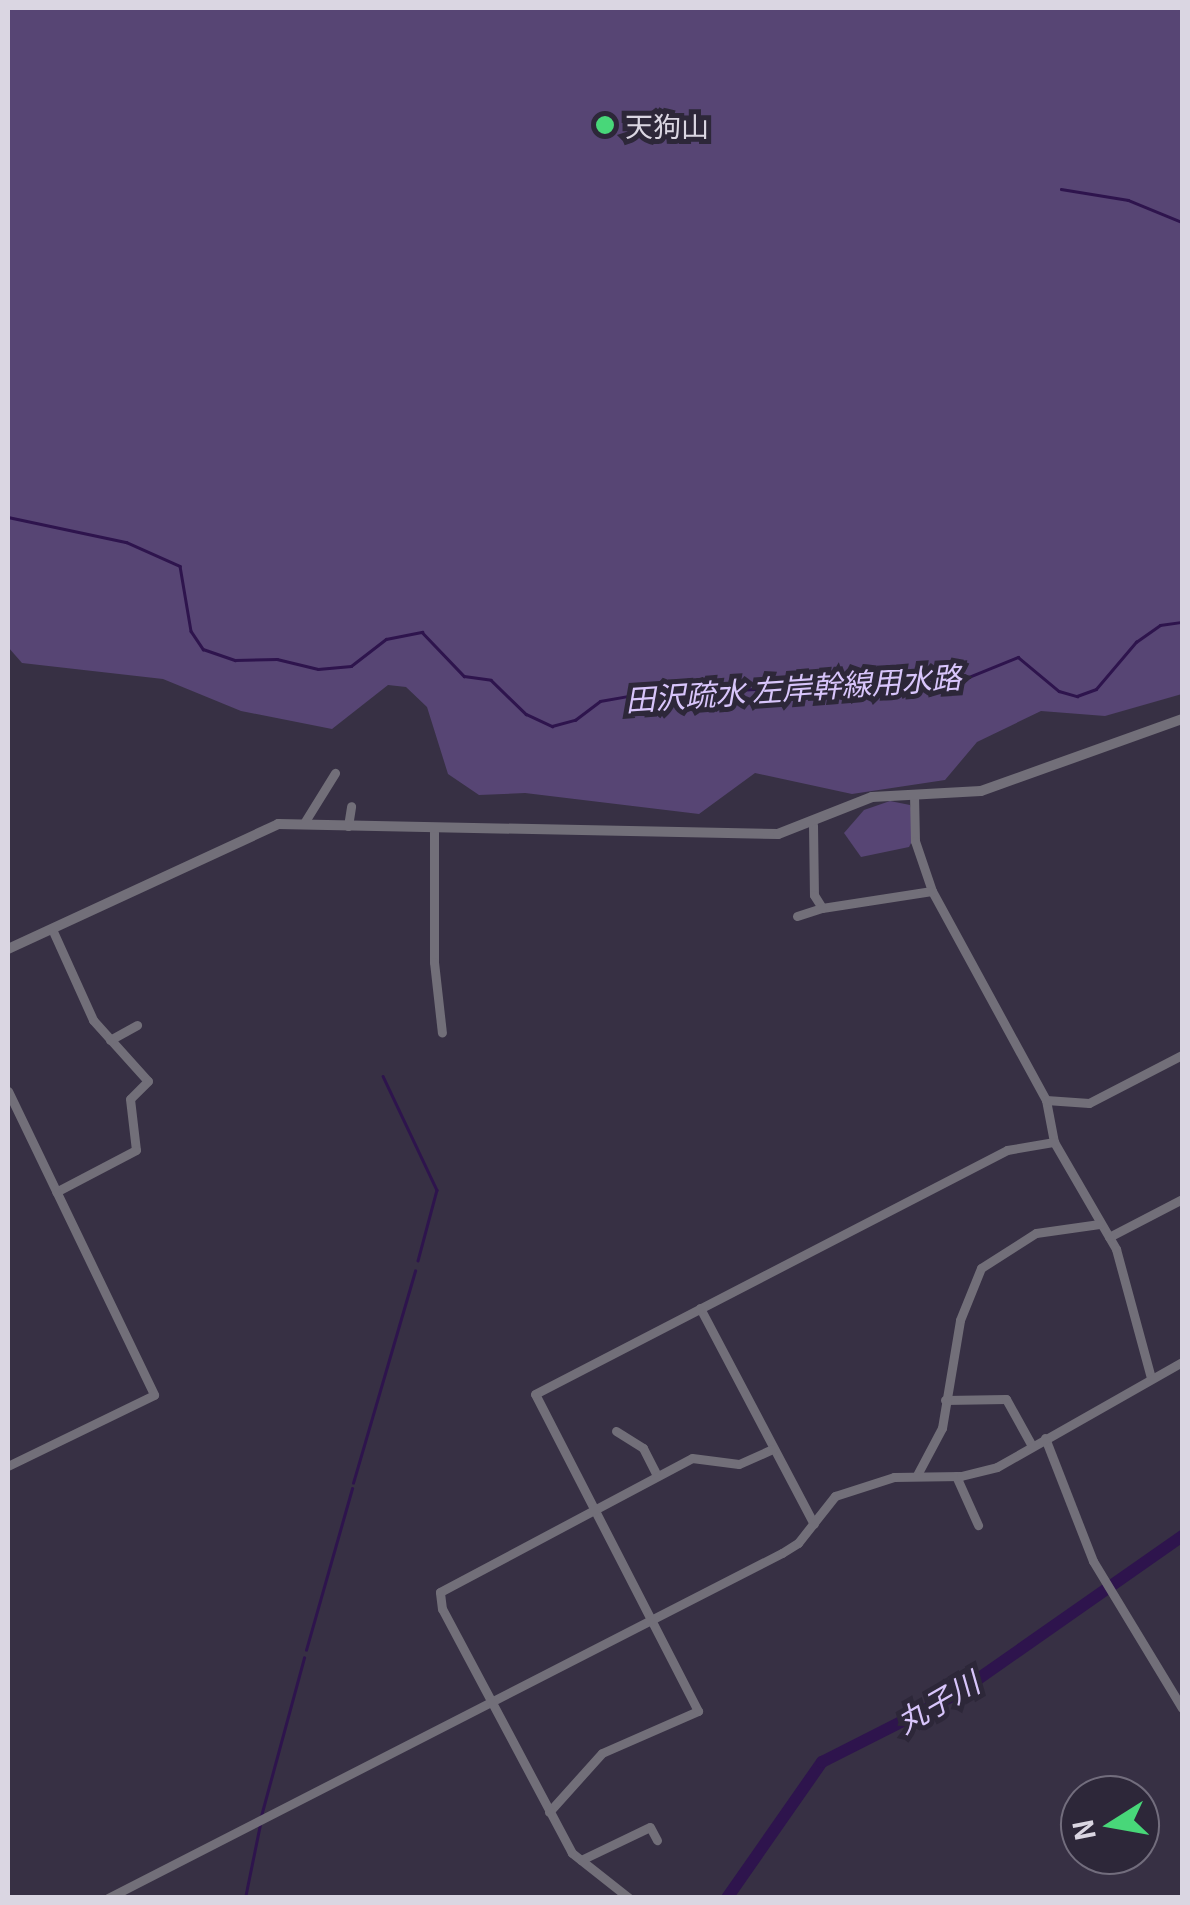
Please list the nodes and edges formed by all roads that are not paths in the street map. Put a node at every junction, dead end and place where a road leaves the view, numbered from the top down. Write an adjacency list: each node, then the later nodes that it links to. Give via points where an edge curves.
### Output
1 (1182, 719): 3 (street, via 981,792)
2 (334, 773): 5 (street)
3 (914, 794): 6 (street, via 872,796); 9 (street, via 915,841)
4 (351, 806): 7 (street)
5 (304, 823): 7 (street); 12 (street, via 268,827)
6 (812, 825): 8 (street, via 778,834); 10 (street, via 814,895)
7 (348, 826): 8 (street)
8 (434, 832): 15 (street, via 434,962)
9 (932, 890): 10 (street); 19 (street)
10 (822, 908): 11 (street)
11 (797, 916)
12 (52, 928): 13 (street); 16 (street, via 93,1020)
13 (8, 949)
14 (137, 1025): 16 (street)
15 (442, 1033)
16 (110, 1040): 21 (street, via 148,1081 130,1099 136,1150)
17 (1182, 1056): 19 (street, via 1089,1103)
18 (8, 1091): 21 (street)
19 (1046, 1100): 20 (street)
20 (1054, 1142): 23 (street); 25 (street, via 1007,1150)
21 (56, 1192): 33 (street, via 154,1394)
22 (1182, 1198): 24 (street)
23 (1099, 1224): 24 (street); 28 (street, via 1036,1232 981,1268 963,1309)
24 (1109, 1237): 27 (street)
25 (700, 1308): 32 (street); 37 (street, via 535,1394)
26 (1182, 1362): 27 (street)
27 (1150, 1378): 30 (street)
28 (945, 1400): 31 (street, via 1006,1399); 34 (street, via 942,1428)
29 (616, 1431): 35 (street, via 643,1448)
30 (1044, 1438): 31 (street); 42 (street, via 1093,1562)
31 (1032, 1446): 36 (street, via 997,1467)
32 (773, 1449): 35 (street, via 739,1464 699,1456); 38 (street)
33 (8, 1466)
34 (917, 1475): 36 (street); 38 (street, via 848,1489)
35 (657, 1476): 37 (street)
36 (956, 1476): 39 (street)
37 (593, 1508): 40 (street); 41 (street, via 440,1592)
38 (814, 1524): 40 (street, via 782,1553)
39 (978, 1525)
40 (652, 1620): 41 (street); 43 (street, via 698,1710 602,1753)
41 (492, 1704): 43 (street); 46 (street)
42 (1182, 1708)
43 (549, 1812): 45 (street)
44 (656, 1840): 45 (street, via 650,1827)
45 (580, 1860): 47 (street)
46 (108, 1898)
47 (629, 1898)

